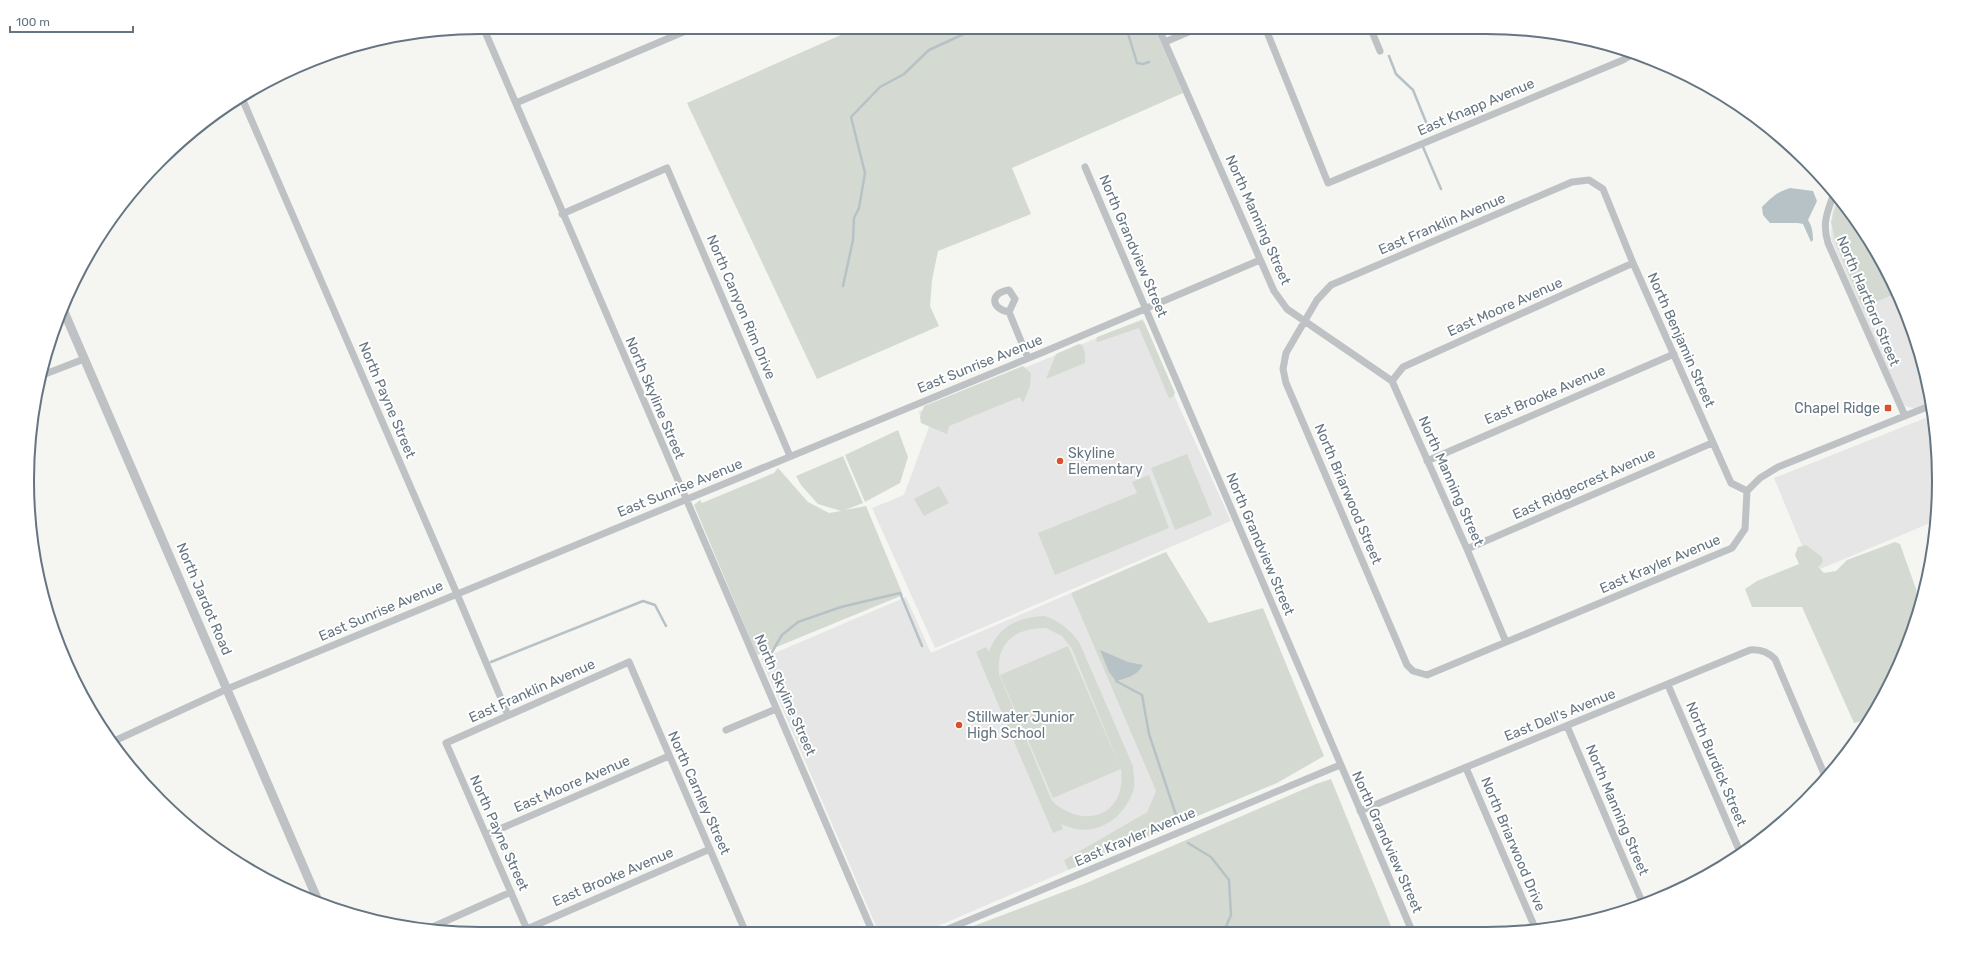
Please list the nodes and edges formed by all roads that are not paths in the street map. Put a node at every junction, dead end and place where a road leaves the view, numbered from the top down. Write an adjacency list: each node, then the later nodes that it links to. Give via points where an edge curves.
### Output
1 (486, 34): 11 (street, North Skyline Street)
2 (679, 34): 11 (street)
3 (1161, 34): 7 (street, North Manning Street)
4 (1184, 34): 7 (street)
5 (1268, 34): 9 (street, East Knapp Avenue, via 1328,183)
6 (1373, 34): 8 (street)
7 (1165, 42): 16 (street, North Manning Street)
8 (1380, 51)
9 (1627, 57)
10 (244, 102): 35 (street, North Payne Street)
11 (516, 103): 15 (street, North Skyline Street)
12 (1085, 167): 18 (street, North Grandview Street)
13 (1603, 189): 17 (street, North Benjamin Street); 21 (street, East Franklin Avenue, via 1589,180 1572,182 1331,285 1317,300)
14 (1832, 199): 28 (street, North Hartford Street, via 1825,217 1824,231 1828,243)
15 (562, 214): 30 (street, North Canyon Rim Drive, via 667,168); 33 (street, North Skyline Street)
16 (1260, 260): 18 (street, East Sunrise Avenue); 21 (street, North Manning Street, via 1274,291 1287,309)
17 (1633, 263): 22 (street, North Benjamin Street); 26 (street, East Moore Avenue, via 1403,367)
18 (1146, 309): 23 (street, East Sunrise Avenue); 48 (street, North Grandview Street)
19 (1010, 312): 23 (street)
20 (66, 316): 24 (street, North Jardot Road)
21 (1306, 321): 26 (street, North Manning Street); 38 (street, North Briarwood Street, via 1286,353 1283,369 1286,382 1407,665)
22 (1674, 354): 29 (street, North Benjamin Street); 31 (street, East Brooke Avenue)
23 (1028, 358): 30 (street, East Sunrise Avenue)
24 (84, 359): 25 (street); 40 (street, North Jardot Road)
25 (47, 373)
26 (1392, 381): 31 (street, North Manning Street)
27 (1926, 408): 28 (street)
28 (1905, 416): 32 (street, via 1778,467 1760,478)
29 (1712, 443): 32 (street, North Benjamin Street, via 1730,483); 34 (street, East Ridgecrest Avenue)
30 (790, 456): 33 (street, East Sunrise Avenue)
31 (1427, 461): 34 (street, North Manning Street)
32 (1748, 491): 36 (street, East Krayler Avenue, via 1745,529 1732,548)
33 (685, 500): 35 (street, East Sunrise Avenue); 41 (street, North Skyline Street)
34 (1467, 549): 36 (street, North Manning Street)
35 (457, 594): 40 (street, East Sunrise Avenue); 42 (street, North Payne Street)
36 (1506, 642): 38 (street, East Krayler Avenue, via 1427,675)
37 (628, 662): 42 (street, East Franklin Avenue); 47 (street, North Carnley Street)
38 (1418, 673)
39 (1668, 685): 43 (street, East Dell's Avenue); 50 (street, East Dell's Avenue, via 1750,650 1761,650 1771,655 1778,664); 54 (street, North Burdick Street)
40 (228, 689): 45 (street, East Sunrise Avenue); 56 (street, North Jardot Road)
41 (776, 709): 44 (street); 63 (street, North Skyline Street)
42 (508, 715): 46 (street, East Franklin Avenue)
43 (1567, 726): 49 (street, East Dell's Avenue); 57 (street, North Manning Street)
44 (726, 730)
45 (117, 740)
46 (446, 743): 52 (street, North Payne Street)
47 (669, 756): 52 (street, East Moore Avenue); 53 (street, North Carnley Street)
48 (1340, 766): 51 (street, North Grandview Street); 64 (street, East Krayler Avenue)
49 (1466, 768): 51 (street, East Dell's Avenue); 58 (street, North Briarwood Drive)
50 (1823, 772)
51 (1360, 811): 65 (street, North Grandview Street)
52 (486, 835): 55 (street, North Payne Street)
53 (710, 849): 61 (street, East Brooke Avenue); 62 (street, North Carnley Street)
54 (1739, 849)
55 (511, 892): 59 (street); 60 (street, North Payne Street)
56 (316, 895)
57 (1642, 898)
58 (1533, 924)
59 (438, 925)
60 (526, 927)
61 (537, 927)
62 (743, 927)
63 (870, 927)
64 (953, 927)
65 (1410, 927)

